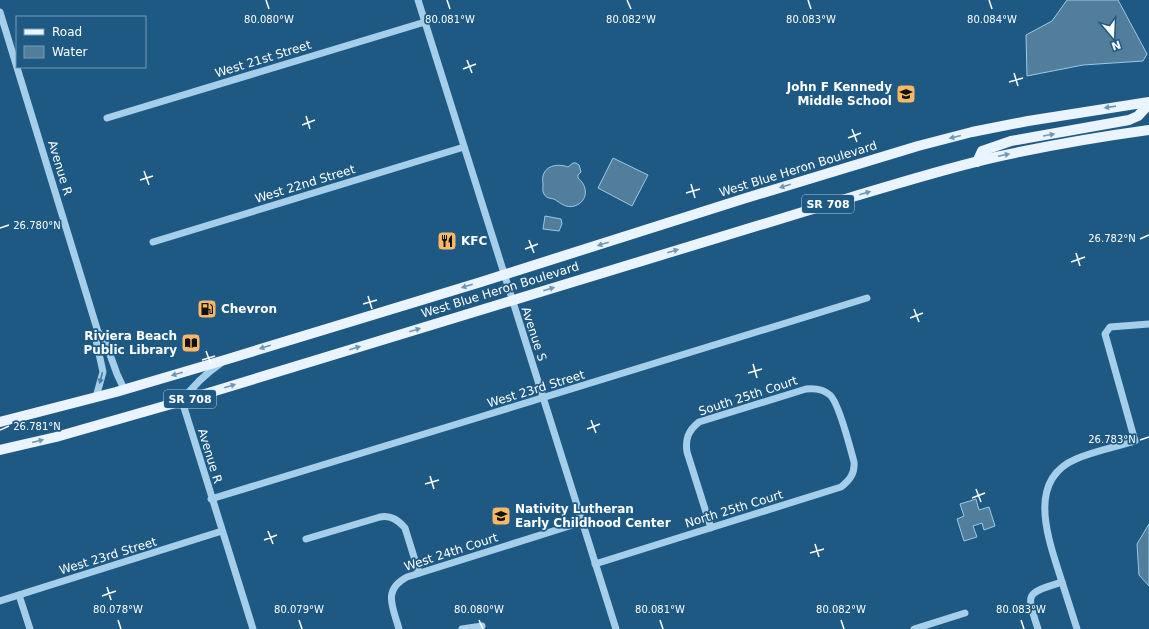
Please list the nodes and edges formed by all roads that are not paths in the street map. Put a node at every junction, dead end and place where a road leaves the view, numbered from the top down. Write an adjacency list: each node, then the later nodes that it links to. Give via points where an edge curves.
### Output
1 (418, 0): 3 (street, Avenue S)
2 (0, 12): 4 (street, Avenue R)
3 (425, 22): 7 (street, West 21st Street); 9 (street, Avenue S)
4 (16, 64)
5 (17, 68): 16 (street, Avenue R)
6 (1149, 103): 10 (main road, one-way to 6, via 982,151 1011,141 1129,120 1138,116); 12 (main road, West Blue Heron Boulevard / SR 708, one-way to 12, via 1028,121 918,146)
7 (107, 118)
8 (1149, 130): 10 (main road, West Blue Heron Boulevard / SR 708, one-way to 8, via 1049,146)
9 (464, 147): 11 (street, West 22nd Street); 12 (street, Avenue S)
10 (977, 162): 14 (main road, West Blue Heron Boulevard / SR 708, one-way to 10, via 852,197)
11 (153, 242)
12 (504, 275): 14 (street, Avenue S); 17 (main road, West Blue Heron Boulevard / SR 708, one-way to 17)
13 (867, 298): 20 (street, West 23rd Street)
14 (512, 300): 20 (street, Avenue S); 21 (main road, West Blue Heron Boulevard / SR 708, one-way to 14)
15 (1149, 324): 32 (street, via 1110,327 1105,334 1135,441 1076,459 1059,470 1050,482 1044,516)
16 (98, 332): 18 (street, Avenue R, via 104,338); 19 (street, Avenue R, one-way to 19, via 96,340 103,372)
17 (228, 359): 18 (main road, West Blue Heron Boulevard / SR 708, one-way to 18); 21 (street, via 205,374)
18 (124, 389): 19 (main road, West Blue Heron Boulevard / SR 708)
19 (96, 397): 22 (main road, West Blue Heron Boulevard / SR 708)
20 (543, 398): 25 (street, West 23rd Street); 26 (street, Avenue S)
21 (182, 401): 23 (main road, West Blue Heron Boulevard / SR 708, one-way to 21, via 56,437); 25 (street, Avenue R)
22 (0, 422)
23 (0, 450)
24 (852, 475): 27 (street, North 25th Court, via 846,483 836,489); 27 (street, South 25th Court, via 854,462 836,404 829,395 818,389 806,389 699,422 690,431 686,444)
25 (211, 499): 28 (street, Avenue R)
26 (582, 522): 30 (street, Avenue S); 31 (street, West 24th Court)
27 (711, 528): 30 (street, North 25th Court)
28 (222, 531): 33 (street, West 23rd Street); 38 (street, Avenue R)
29 (306, 538): 31 (street, via 376,518 391,517 405,528)
30 (595, 564): 41 (street, Avenue S)
31 (419, 573): 39 (street, West 24th Court, via 399,580 392,590 391,600)
32 (1062, 582): 43 (street, via 1036,590 1031,596 1030,604); 44 (street)
33 (20, 595): 34 (street, West 23rd Street); 37 (street)
34 (0, 601)
35 (966, 613): 42 (street)
36 (482, 626): 40 (street)
37 (30, 629)
38 (253, 629)
39 (399, 629)
40 (462, 629)
41 (616, 629)
42 (914, 629)
43 (1038, 629)
44 (1077, 629)

